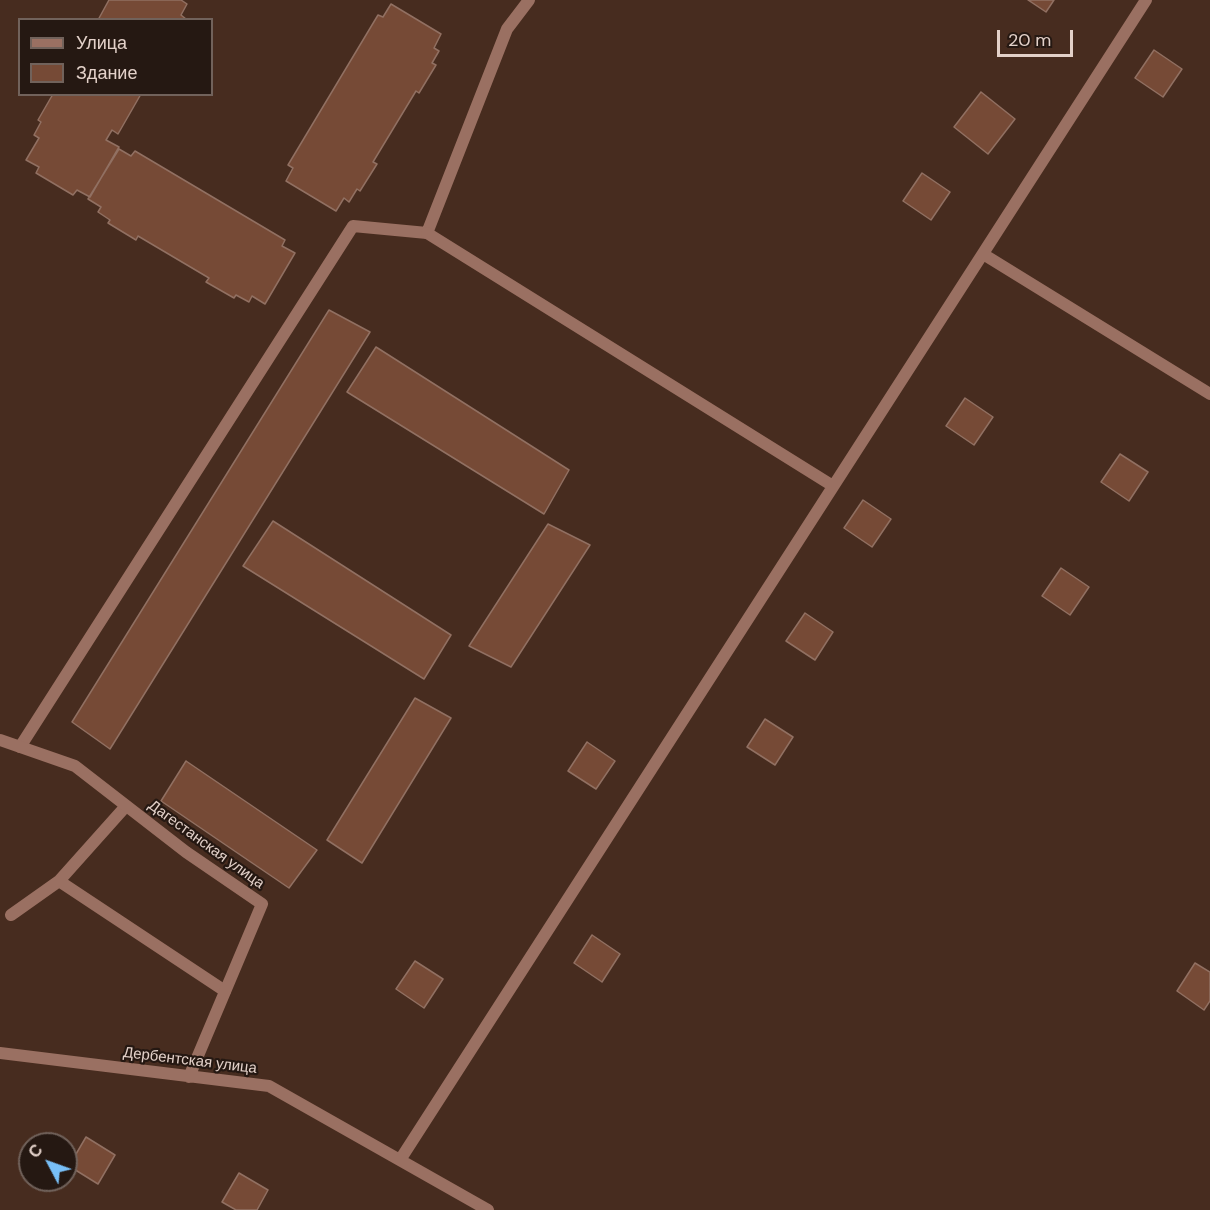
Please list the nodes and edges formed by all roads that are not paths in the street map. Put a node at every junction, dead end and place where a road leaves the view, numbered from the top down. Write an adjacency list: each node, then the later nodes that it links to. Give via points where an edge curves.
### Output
1 (529, 0): 3 (street, via 507,29)
2 (1146, 0): 4 (street)
3 (427, 233): 6 (street); 8 (street, via 352,226)
4 (983, 254): 5 (street); 6 (street)
5 (1210, 394)
6 (833, 486): 15 (street)
7 (0, 740): 8 (street, Дагестанская улица)
8 (21, 747): 9 (street, Дагестанская улица, via 75,766)
9 (126, 806): 10 (street); 12 (street, Дагестанская улица, via 262,904)
10 (59, 881): 11 (street); 12 (street)
11 (11, 915)
12 (225, 991): 14 (street, Дагестанская улица)
13 (0, 1053): 14 (street, Дербентская улица)
14 (189, 1077): 15 (street, Дербентская улица, via 269,1086)
15 (400, 1160): 16 (street, Дербентская улица)
16 (488, 1210)

